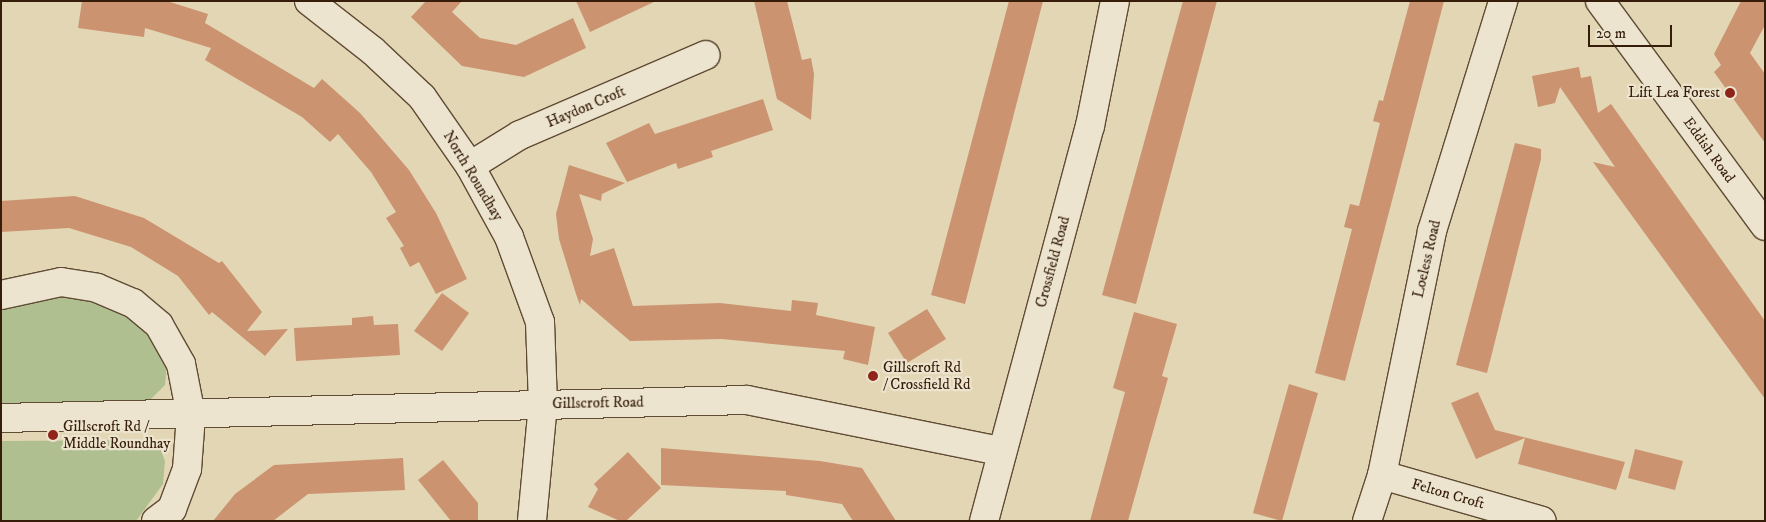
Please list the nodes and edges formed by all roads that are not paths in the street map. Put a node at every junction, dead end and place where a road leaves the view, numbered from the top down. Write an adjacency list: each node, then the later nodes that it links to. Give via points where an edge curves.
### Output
1 (309, 1): 6 (street, North Roundhay, via 373,52 422,97)
2 (1115, 1): 12 (street, Crossfield Road, via 1090,126)
3 (1503, 1): 13 (street, Loeless Road, via 1432,231)
4 (1600, 1): 7 (street, Eddish Road)
5 (706, 55): 6 (street, Haydon Croft, via 520,135)
6 (470, 166): 9 (street, North Roundhay, via 509,237 540,322)
7 (1765, 226)
8 (1, 295): 10 (street, via 61,282 97,288 133,303 159,325 181,364)
9 (543, 404): 10 (street, Gillscroft Road); 12 (street, Gillscroft Road, via 748,400); 15 (street, North Roundhay)
10 (191, 414): 11 (street, Gillscroft Road); 14 (street, via 187,469 172,509)
11 (1, 418)
12 (1001, 451): 16 (street, Crossfield Road)
13 (1382, 475): 17 (street, Loeless Road); 18 (street, Felton Croft)
14 (156, 521)
15 (532, 521)
16 (984, 521)
17 (1367, 521)
18 (1542, 521)

